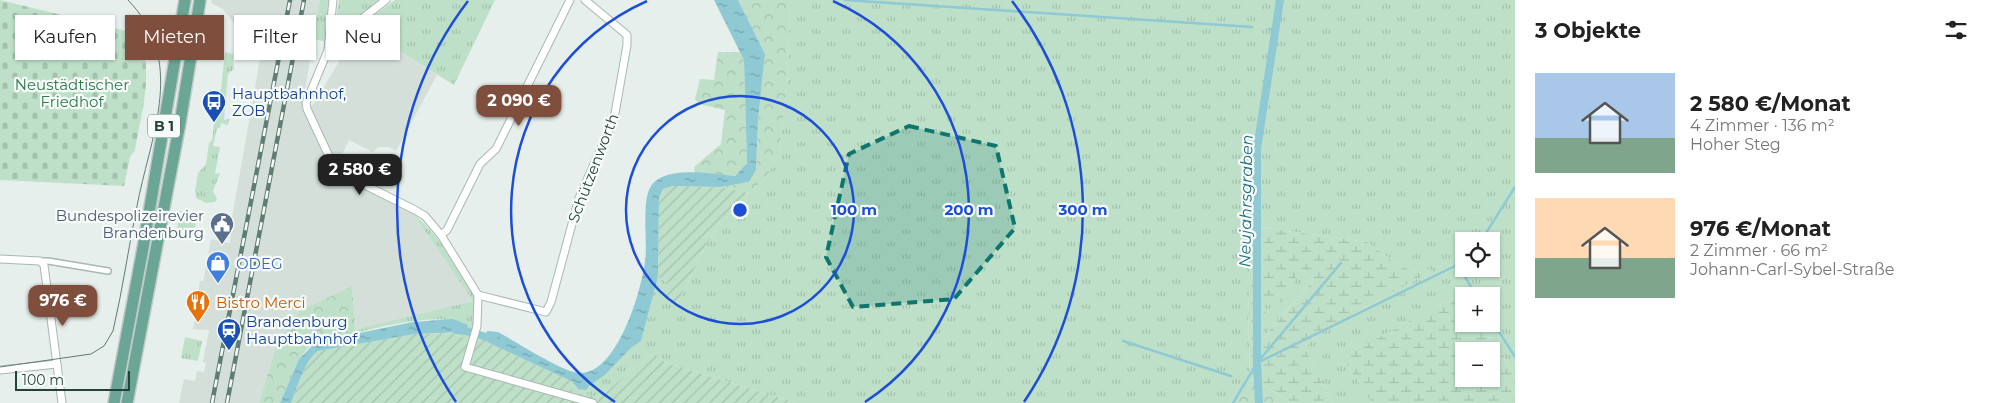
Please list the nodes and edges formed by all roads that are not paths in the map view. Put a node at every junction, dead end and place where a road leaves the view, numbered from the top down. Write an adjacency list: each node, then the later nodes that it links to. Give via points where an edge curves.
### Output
1 (333, 0): 7 (street)
2 (386, 0): 8 (street)
3 (570, 0): 10 (street, via 496,149 480,164 447,230)
4 (585, 0): 14 (street, Schützenworth, via 627,35 627,45 614,118 579,198 551,302 546,312)
5 (185, 2): 6 (main road); 18 (main road, B 1, via 144,248)
6 (199, 5): 19 (main road, B 1)
7 (332, 15)
8 (367, 15)
9 (326, 54): 10 (street, via 311,88 306,109 334,167 425,216)
10 (441, 235): 14 (street)
11 (0, 259): 12 (street)
12 (40, 261): 13 (street); 15 (street, via 44,265)
13 (108, 271)
14 (478, 295): 20 (street, via 477,326 465,368)
15 (57, 364): 16 (street); 17 (street)
16 (0, 370)
17 (62, 403)
18 (114, 403)
19 (127, 403)
20 (593, 403)

